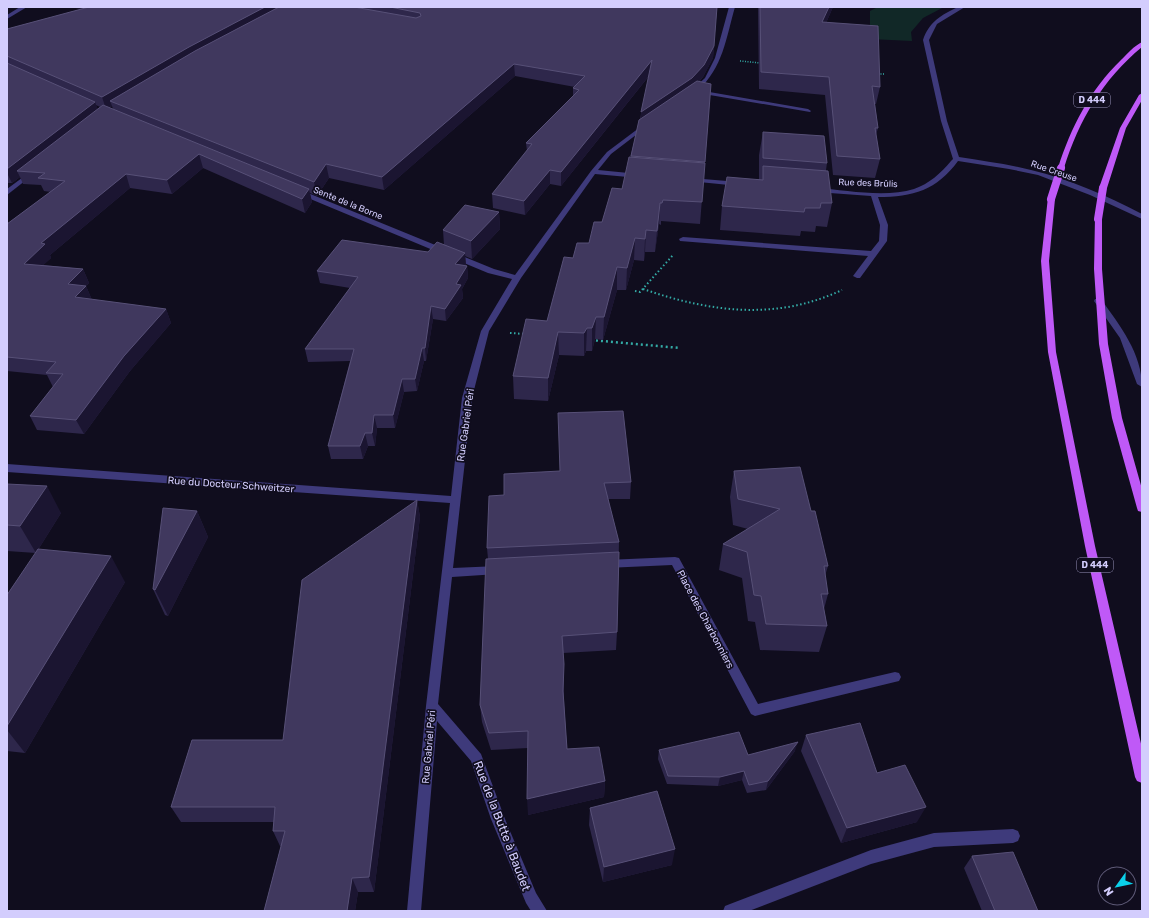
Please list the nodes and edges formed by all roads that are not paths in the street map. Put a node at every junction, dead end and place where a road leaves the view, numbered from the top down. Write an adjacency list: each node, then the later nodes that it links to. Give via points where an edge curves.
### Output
1 (24, 7): 4 (street)
2 (732, 7): 6 (street, via 718,58 707,79)
3 (962, 7): 11 (street, via 933,24 926,40 944,120)
4 (7, 17)
5 (1142, 44): 36 (main road, D 444, bridge, via 1118,65 1100,87 1069,144 1051,199 1045,261 1052,352 1090,546)
6 (694, 92): 8 (street); 9 (street)
7 (1142, 95): 26 (main road, bridge, via 1123,128 1103,188 1096,249)
8 (687, 96)
9 (808, 111)
10 (655, 118): 13 (street, Rue Gabriel Péri, via 609,153)
11 (956, 159): 20 (street, Rue des Brûlis, via 949,169 926,187 900,194); 21 (street, Rue Creuse, via 1041,174 1125,207)
12 (38, 168): 19 (street)
13 (593, 172): 14 (street); 25 (street, Rue Gabriel Péri)
14 (644, 177)
15 (683, 180): 16 (street)
16 (745, 185)
17 (808, 190): 20 (street, Rue des Brûlis)
18 (295, 191): 25 (street, Sente de la Borne, via 491,271)
19 (7, 193)
20 (874, 194): 23 (street, via 884,225 883,241)
21 (1142, 217)
22 (683, 240): 23 (street)
23 (874, 254): 24 (street)
24 (857, 276)
25 (517, 278): 29 (street, Rue Gabriel Péri, via 485,331 467,398)
26 (1098, 301): 27 (street, via 1124,338); 30 (main road, via 1117,418)
27 (1142, 384)
28 (7, 468): 29 (street, Rue du Docteur Schweitzer)
29 (455, 500): 33 (street, Rue Gabriel Péri)
30 (1142, 508)
31 (596, 565): 34 (street, Place des Charbonniers, via 675,561 755,710)
32 (509, 570): 33 (street)
33 (446, 573): 35 (street, Rue Gabriel Péri)
34 (895, 677)
35 (432, 706): 38 (street, Rue Gabriel Péri); 39 (street, Rue de la Butte à Baudet, via 476,758 531,898)
36 (1142, 777)
37 (1013, 836): 40 (street, via 934,840 871,857)
38 (414, 911)
39 (540, 911)
40 (730, 911)

